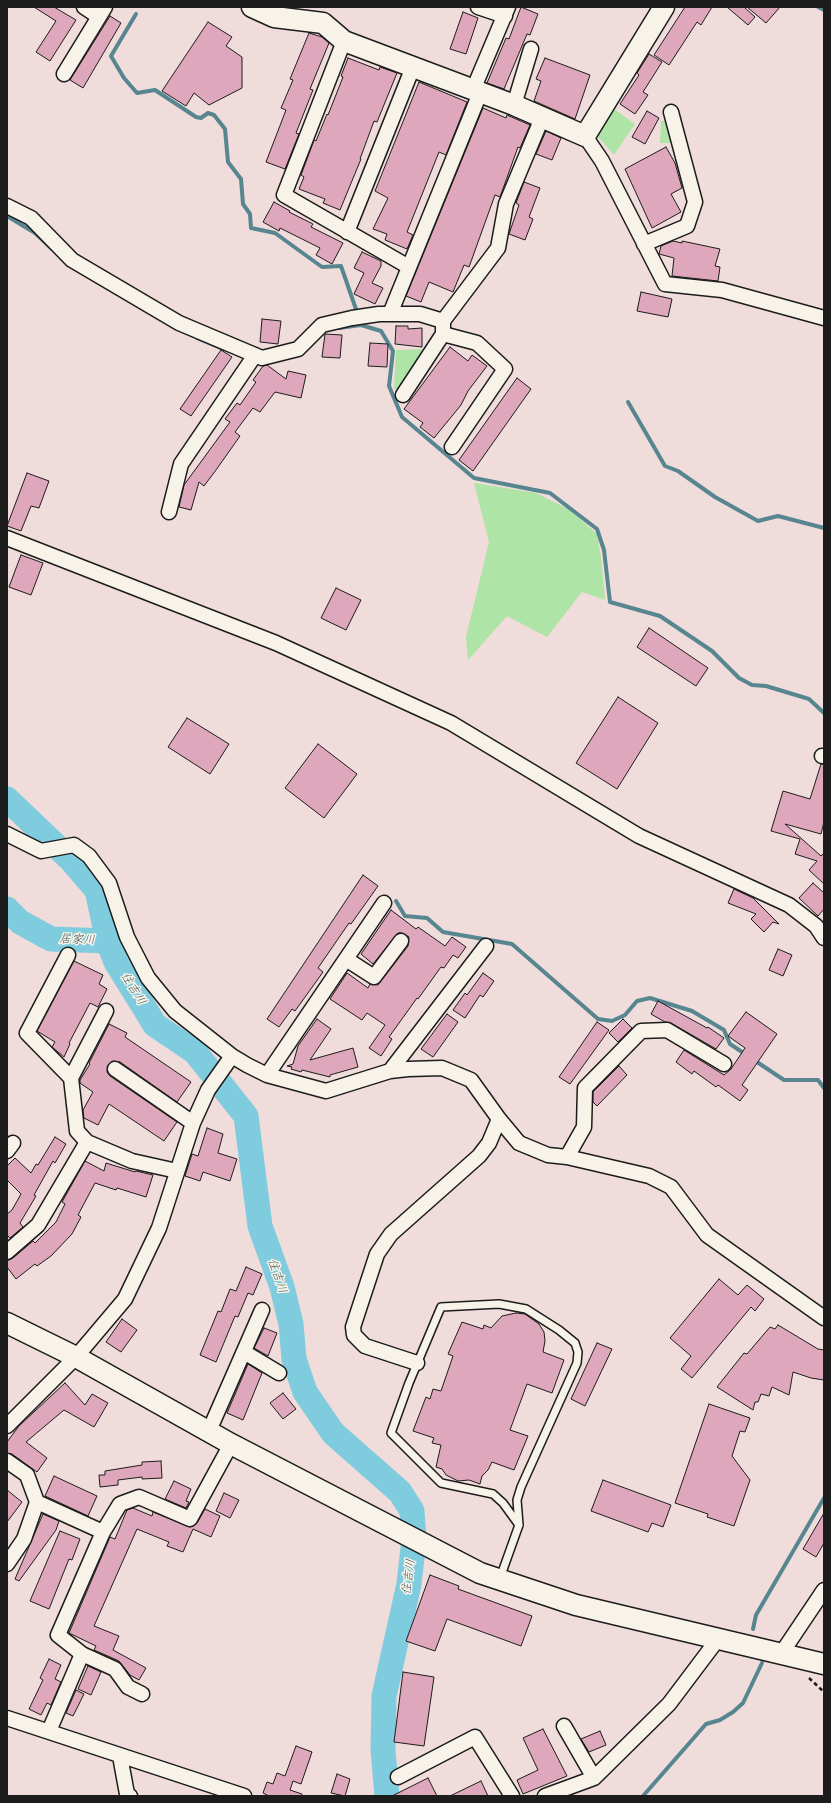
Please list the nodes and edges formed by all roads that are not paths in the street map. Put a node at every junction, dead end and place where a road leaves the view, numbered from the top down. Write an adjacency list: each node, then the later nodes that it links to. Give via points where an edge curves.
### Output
1 (84, 7): 6 (street)
2 (478, 7): 5 (street)
3 (664, 7): 15 (street)
4 (255, 8): 7 (street, via 274,17 323,23)
5 (506, 11): 11 (street)
6 (102, 12): 10 (street)
7 (344, 41): 9 (street); 17 (street, via 284,195)
8 (531, 49): 12 (street)
9 (413, 67): 11 (street); 17 (street)
10 (64, 74)
11 (476, 91): 12 (street); 19 (street)
12 (514, 106): 14 (street)
13 (671, 112): 18 (street, via 695,202 687,226)
14 (542, 118): 15 (street); 22 (street, via 506,204 498,248)
15 (585, 136): 18 (street, via 602,162)
16 (7, 206): 23 (street, via 31,218 72,260 179,323)
17 (347, 232): 19 (street)
18 (644, 244): 21 (street, via 665,284 722,290)
19 (409, 267): 20 (street)
20 (390, 314): 22 (street, via 420,314); 23 (street, via 352,318 322,325 298,349 262,358)
21 (824, 318)
22 (443, 327): 24 (street); 25 (street, via 477,343 505,369)
23 (255, 356): 26 (street, via 181,464)
24 (403, 395)
25 (452, 447)
26 (169, 512)
27 (7, 538): 30 (street, via 276,643 451,724 639,836 789,905 816,926)
28 (7, 834): 36 (street, via 41,851 74,845 89,856 109,883 127,937 148,978 175,1012)
29 (384, 903): 34 (street)
30 (824, 938)
31 (401, 941): 34 (street, via 374,977)
32 (486, 946): 39 (street)
33 (68, 955): 41 (street, via 27,1033)
34 (346, 959): 40 (street)
35 (106, 1011): 41 (street)
36 (232, 1056): 40 (street); 43 (street, via 208,1090)
37 (724, 1064): 45 (street, via 667,1030 642,1031 585,1088 584,1127)
38 (115, 1069): 43 (street)
39 (390, 1071): 40 (street, via 326,1091); 42 (street, via 442,1068 471,1080)
40 (267, 1075)
41 (71, 1078): 44 (street, via 77,1131)
42 (499, 1119): 45 (street, via 519,1143 548,1155); 53 (street, via 489,1143 479,1156 392,1234 377,1254 353,1327 354,1335 366,1346)
43 (193, 1123): 46 (street)
44 (87, 1142): 46 (street, via 132,1161); 47 (street, via 38,1225)
45 (567, 1157): 49 (street, via 649,1176 671,1188 707,1235)
46 (177, 1171): 52 (street, via 159,1228 125,1299)
47 (7, 1252)
48 (262, 1310): 51 (street)
49 (824, 1318)
50 (7, 1323): 52 (street)
51 (244, 1352): 54 (street); 56 (street)
52 (76, 1357): 55 (street); 56 (street)
53 (417, 1363): 60 (lane, via 391,1433 440,1483 493,1494); 60 (lane, via 441,1307 499,1304 526,1309 559,1330 575,1344 578,1352 577,1363 521,1487 517,1500)
54 (279, 1373)
55 (7, 1426)
56 (209, 1431): 57 (street)
57 (231, 1444): 61 (street, via 190,1519 139,1497 120,1504); 63 (street, via 480,1573)
58 (7, 1461): 59 (street, via 27,1475)
59 (37, 1502): 61 (street); 62 (street, via 24,1539)
60 (519, 1525): 63 (lane)
61 (103, 1532): 66 (street, via 58,1635)
62 (7, 1564)
63 (500, 1580): 65 (street, via 576,1605)
64 (824, 1590): 67 (street)
65 (718, 1639): 67 (street); 75 (street, via 669,1704)
66 (82, 1654): 69 (street, via 115,1669 128,1687); 72 (street)
67 (781, 1654): 68 (street)
68 (824, 1664)
69 (142, 1694)
70 (7, 1718): 72 (street)
71 (564, 1726): 75 (street)
72 (49, 1732): 73 (street)
73 (120, 1756): 76 (street, via 127,1794); 77 (street)
74 (398, 1777): 78 (street, via 475,1737)
75 (594, 1778): 79 (street)
76 (130, 1796)
77 (244, 1796)
78 (512, 1796)
79 (545, 1796)

